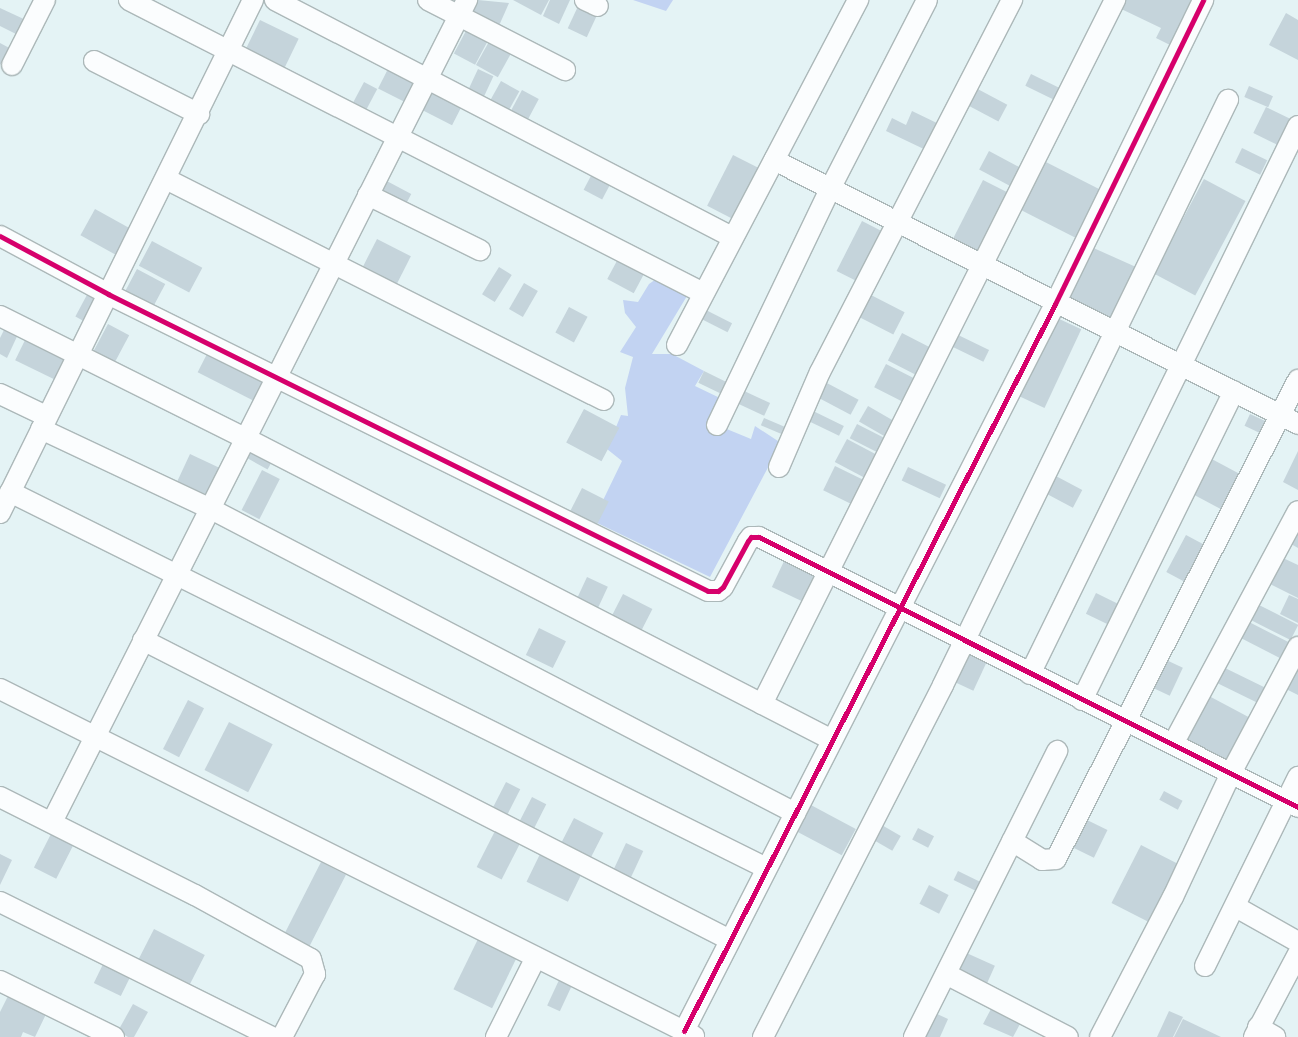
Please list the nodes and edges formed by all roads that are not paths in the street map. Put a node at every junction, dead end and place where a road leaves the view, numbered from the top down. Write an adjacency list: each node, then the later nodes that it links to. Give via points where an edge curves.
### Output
1 (45, 0): 14 (street)
2 (129, 0): 12 (street)
3 (253, 0): 12 (street)
4 (275, 0): 16 (street)
5 (428, 0): 11 (street)
6 (858, 0): 21 (street)
7 (927, 0): 23 (street)
8 (1012, 0): 25 (street)
9 (1115, 0): 30 (street)
10 (1202, 0): 33 (street)
11 (463, 8): 15 (street); 16 (street)
12 (228, 49): 18 (street); 20 (street)
13 (94, 61): 18 (street)
14 (12, 65)
15 (565, 70)
16 (426, 81): 20 (street); 27 (street)
17 (1228, 100): 35 (street)
18 (199, 114): 22 (street)
19 (1298, 126): 38 (street)
20 (398, 135): 24 (street); 31 (street)
21 (774, 160): 23 (street); 27 (street)
22 (166, 178): 29 (street); 32 (street)
23 (830, 189): 25 (street); 46 (street)
24 (368, 195): 28 (street); 29 (street)
25 (896, 223): 30 (street); 48 (street, via 820,372)
26 (0, 236): 32 (street)
27 (732, 237): 31 (street)
28 (480, 250)
29 (333, 264): 39 (street); 43 (street)
30 (983, 267): 33 (street); 53 (street)
31 (702, 293): 36 (street)
32 (108, 294): 37 (street); 39 (street)
33 (1055, 304): 35 (street); 55 (street)
34 (0, 316): 37 (street)
35 (1116, 334): 38 (street); 57 (street)
36 (677, 345)
37 (77, 354): 45 (street); 47 (street)
38 (1182, 366): 41 (street); 59 (street)
39 (276, 376): 47 (street); 53 (street, via 708,591 718,591 723,587 748,541 754,536)
40 (1298, 380): 44 (street)
41 (1234, 391): 44 (street); 61 (street)
42 (0, 394): 45 (street)
43 (603, 400)
44 (1289, 420): 63 (street)
45 (43, 422): 49 (street); 50 (street)
46 (717, 425)
47 (245, 438): 50 (street); 62 (street)
48 (779, 467)
49 (8, 484): 52 (street); 54 (street)
50 (209, 508): 54 (street); 72 (street)
51 (1298, 511): 66 (street)
52 (0, 513)
53 (828, 572): 55 (street); 62 (street)
54 (176, 575): 56 (street); 75 (street)
55 (899, 609): 57 (street); 65 (street)
56 (143, 640): 64 (street); 78 (street)
57 (964, 641): 59 (street); 91 (street)
58 (1298, 647): 68 (street)
59 (1030, 674): 61 (street)
60 (0, 689): 64 (street)
61 (1082, 700): 63 (street)
62 (762, 704): 65 (street)
63 (1126, 722): 66 (street); 74 (street, via 1056,858 1042,860)
64 (94, 736): 73 (street); 81 (street)
65 (832, 740): 72 (street)
66 (1173, 744): 68 (street)
67 (1057, 751): 74 (street)
68 (1231, 773): 71 (street); 94 (street, via 1189,864)
69 (1298, 778): 71 (street)
70 (0, 798): 73 (street)
71 (1292, 804): 77 (street)
72 (795, 813): 75 (street)
73 (52, 822): 90 (street, via 311,959 315,974)
74 (1012, 841): 83 (street)
75 (766, 868): 78 (street)
76 (0, 902): 89 (street)
77 (1236, 907): 79 (street); 82 (street)
78 (730, 940): 85 (street)
79 (1298, 942)
80 (1298, 954): 86 (street)
81 (536, 957): 85 (street); 87 (street)
82 (1205, 966)
83 (946, 974): 92 (street); 93 (street)
84 (0, 981): 88 (street)
85 (690, 1034)
86 (1262, 1034)
87 (502, 1035)
88 (114, 1037)
89 (272, 1037)
90 (282, 1037)
91 (763, 1037)
92 (914, 1037)
93 (1068, 1037)
94 (1100, 1037)

